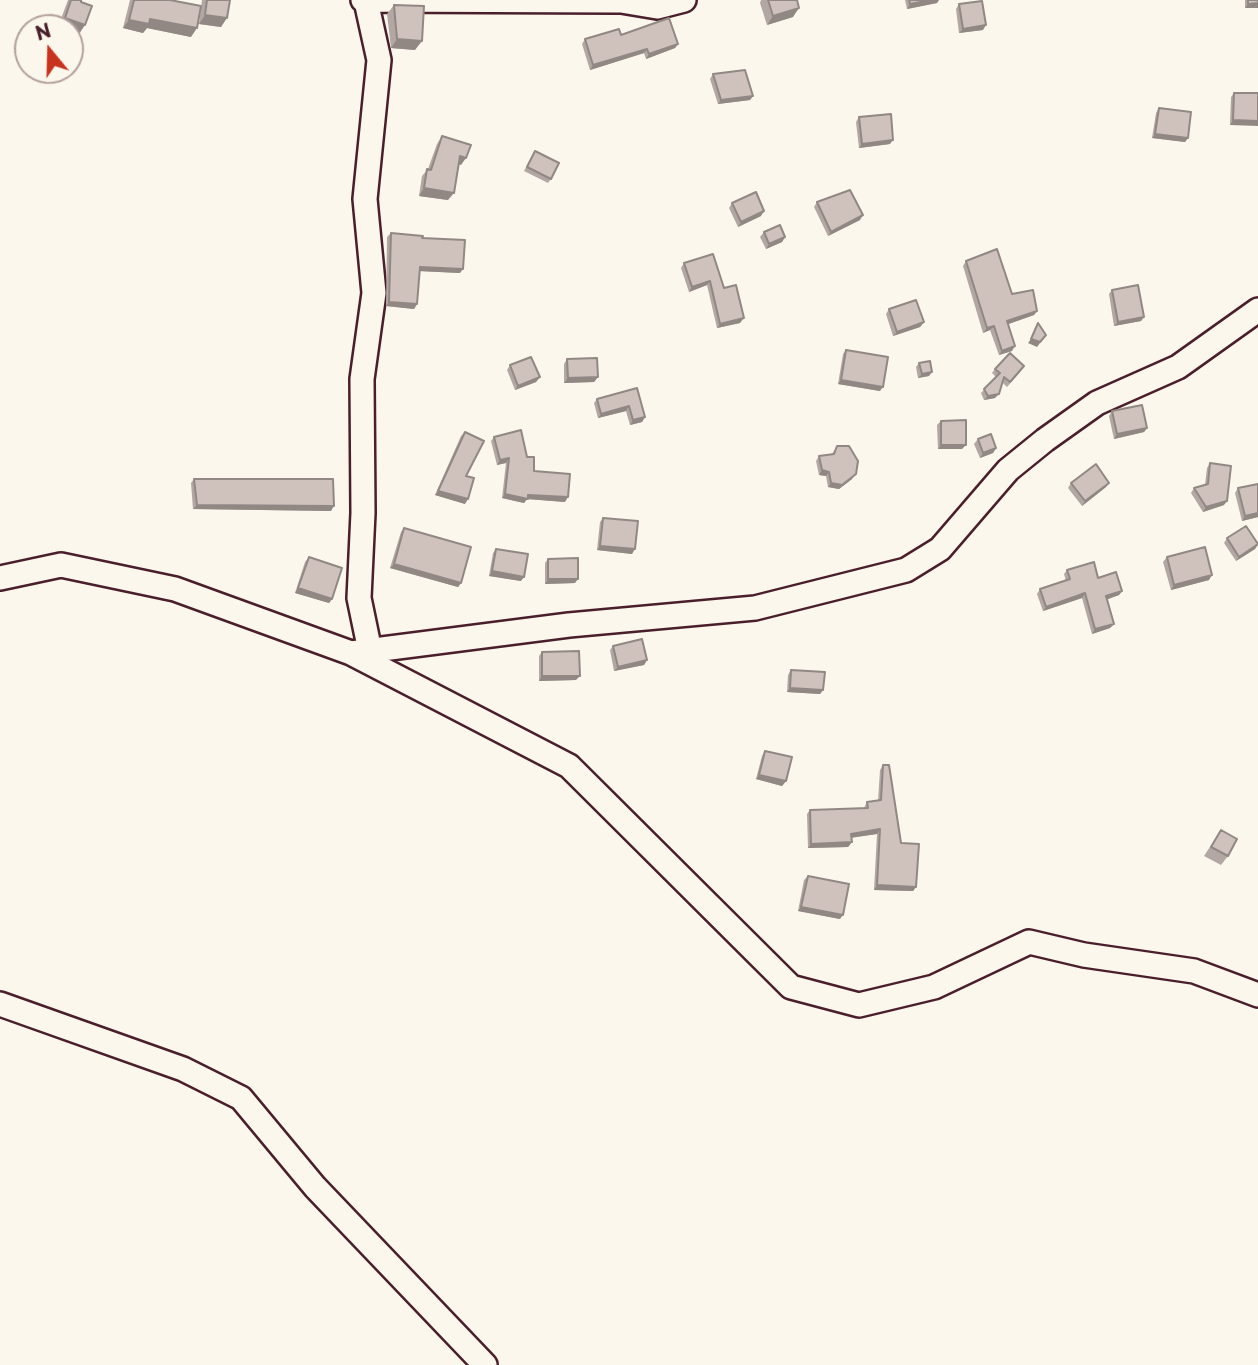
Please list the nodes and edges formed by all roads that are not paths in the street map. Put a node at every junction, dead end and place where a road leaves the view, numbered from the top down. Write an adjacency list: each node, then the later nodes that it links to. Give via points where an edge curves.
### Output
1 (364, 0): 2 (street); 6 (street, via 379,61 365,199 374,293 362,379)
2 (616, 0): 3 (street, via 657,7)
3 (684, 0)
4 (1258, 310): 6 (street, via 1178,368 1097,403 1045,440 1008,470 940,549 906,570 755,608 569,625)
5 (0, 578): 6 (street, via 61,565 175,589)
6 (361, 652): 7 (street, via 569,766 791,987 859,1005 934,987 1028,942 1194,971)
7 (1258, 995)
8 (0, 1004): 9 (street, via 183,1069 241,1098 315,1187)
9 (485, 1365)

